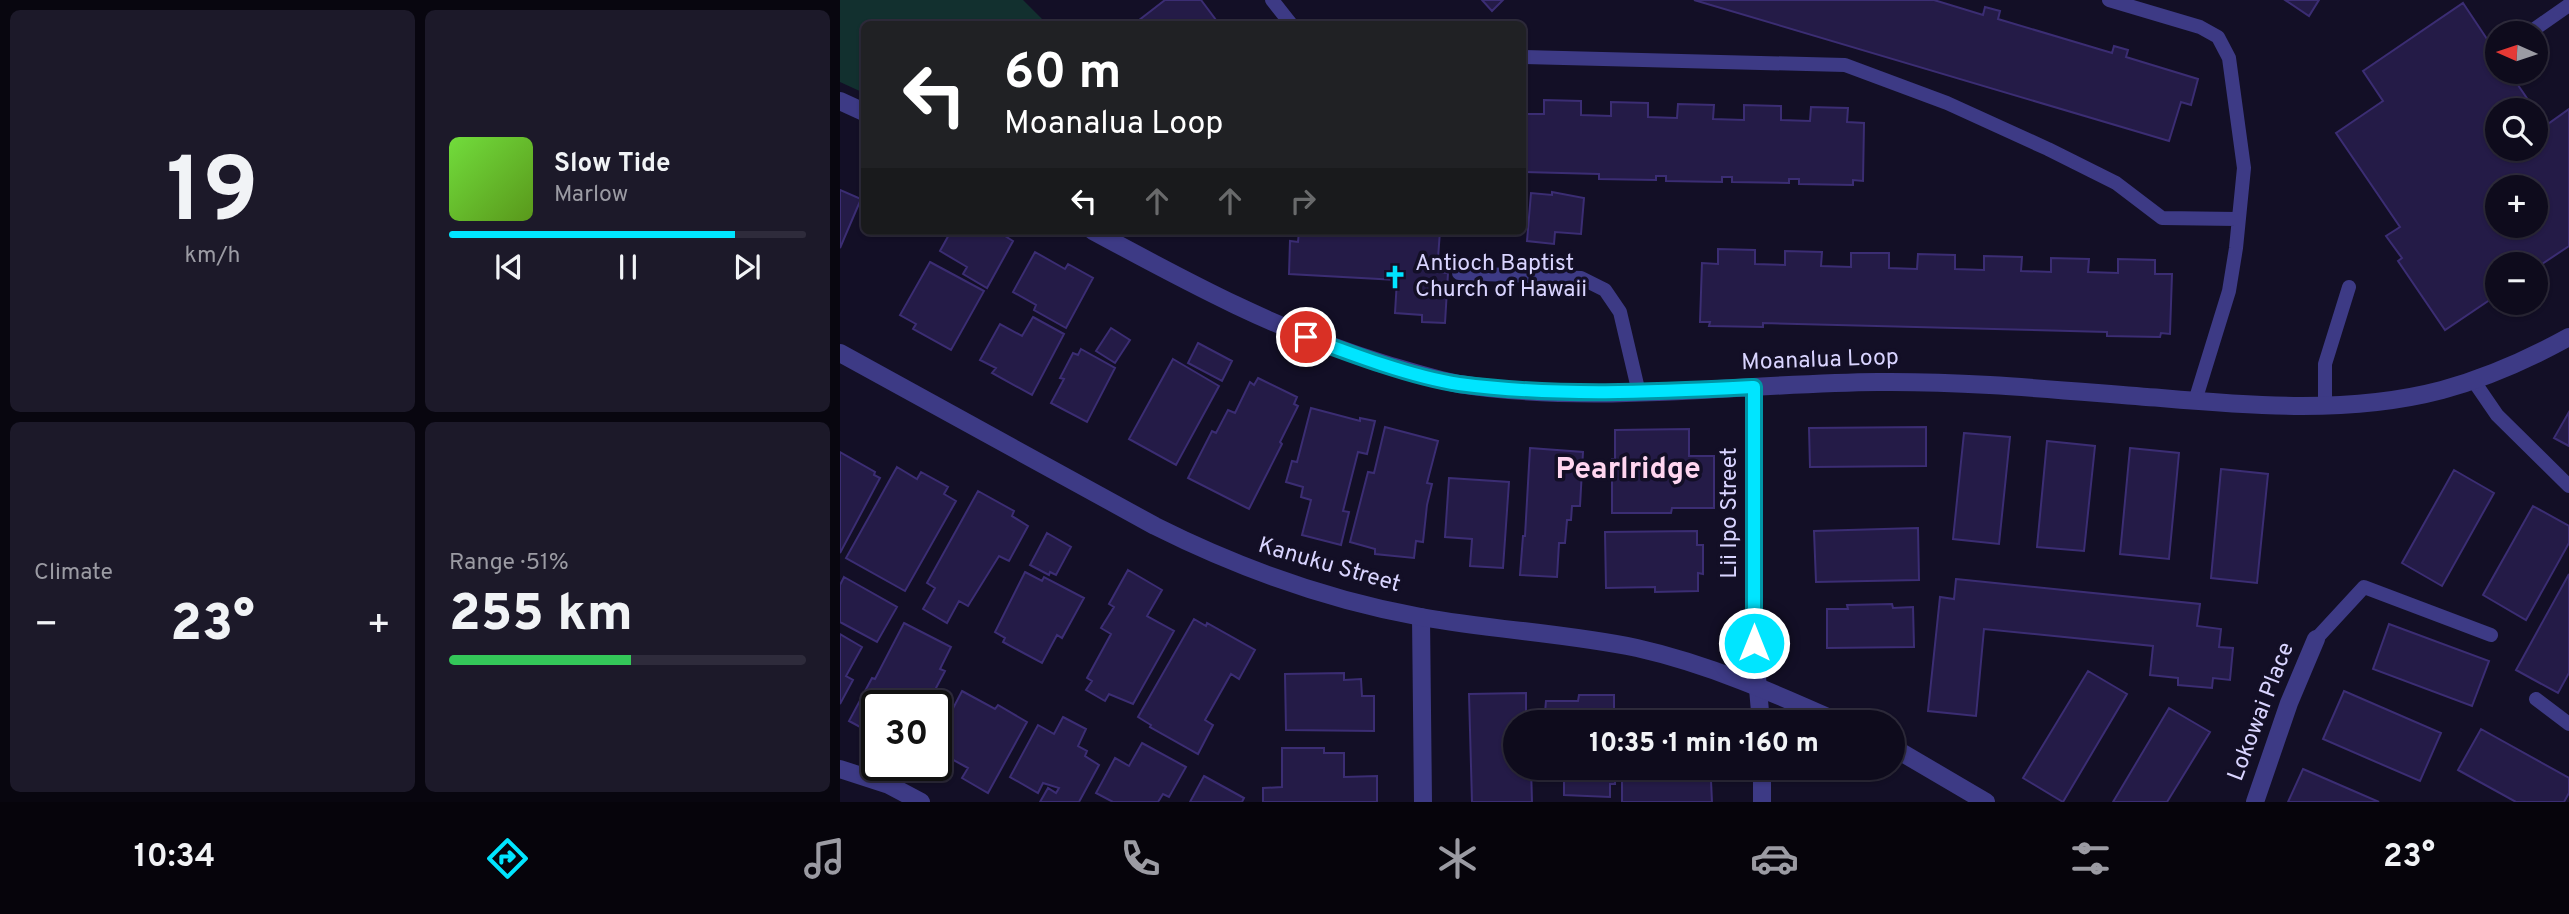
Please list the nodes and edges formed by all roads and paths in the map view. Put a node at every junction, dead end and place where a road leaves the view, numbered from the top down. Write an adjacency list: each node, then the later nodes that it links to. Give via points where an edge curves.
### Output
1 (1272, 0): 4 (lane)
2 (2109, 0): 9 (lane, via 2200,27 2218,37 2229,58 2244,168)
3 (2569, 5): 5 (lane)
4 (1289, 21)
5 (2546, 21)
6 (1526, 57): 9 (lane, via 1845,65 1947,103 2048,149 2116,183 2162,218)
7 (840, 101): 8 (street)
8 (861, 111)
9 (2237, 219): 18 (lane, via 2233,272)
10 (1100, 235): 17 (street, Moanalua Loop, via 1286,330 1399,369 1503,388)
11 (1459, 273): 17 (lane, via 1581,278 1605,290 1620,312)
12 (2349, 287): 19 (lane, via 2325,364)
13 (2569, 337): 15 (street, Moanalua Loop)
14 (840, 353): 21 (street, Kanuku Street, via 1203,550 1309,591)
15 (2473, 380): 19 (street, Moanalua Loop, via 2412,396); 20 (lane, via 2497,415)
16 (1754, 387): 17 (street, Moanalua Loop); 18 (street, Moanalua Loop, via 1951,383); 24 (street, Lii Ipo Street)
17 (1639, 393)
18 (2194, 401): 19 (street, Moanalua Loop)
19 (2325, 405)
20 (2569, 486)
21 (1421, 617): 24 (street, Kanuku Street, via 1638,648); 33 (street)
22 (2491, 635): 23 (lane, via 2364,587)
23 (2316, 639): 36 (street, Lokowai Place)
24 (1758, 686): 26 (street, Lii Ipo Street); 27 (street, Kanuku Street)
25 (2536, 699): 28 (lane)
26 (1760, 710)
27 (1812, 710)
28 (2569, 724)
29 (1905, 754): 35 (street)
30 (840, 769): 32 (street, via 889,785)
31 (1762, 780): 34 (street)
32 (921, 802)
33 (1423, 802)
34 (1762, 802)
35 (1986, 802)
36 (2255, 802)

